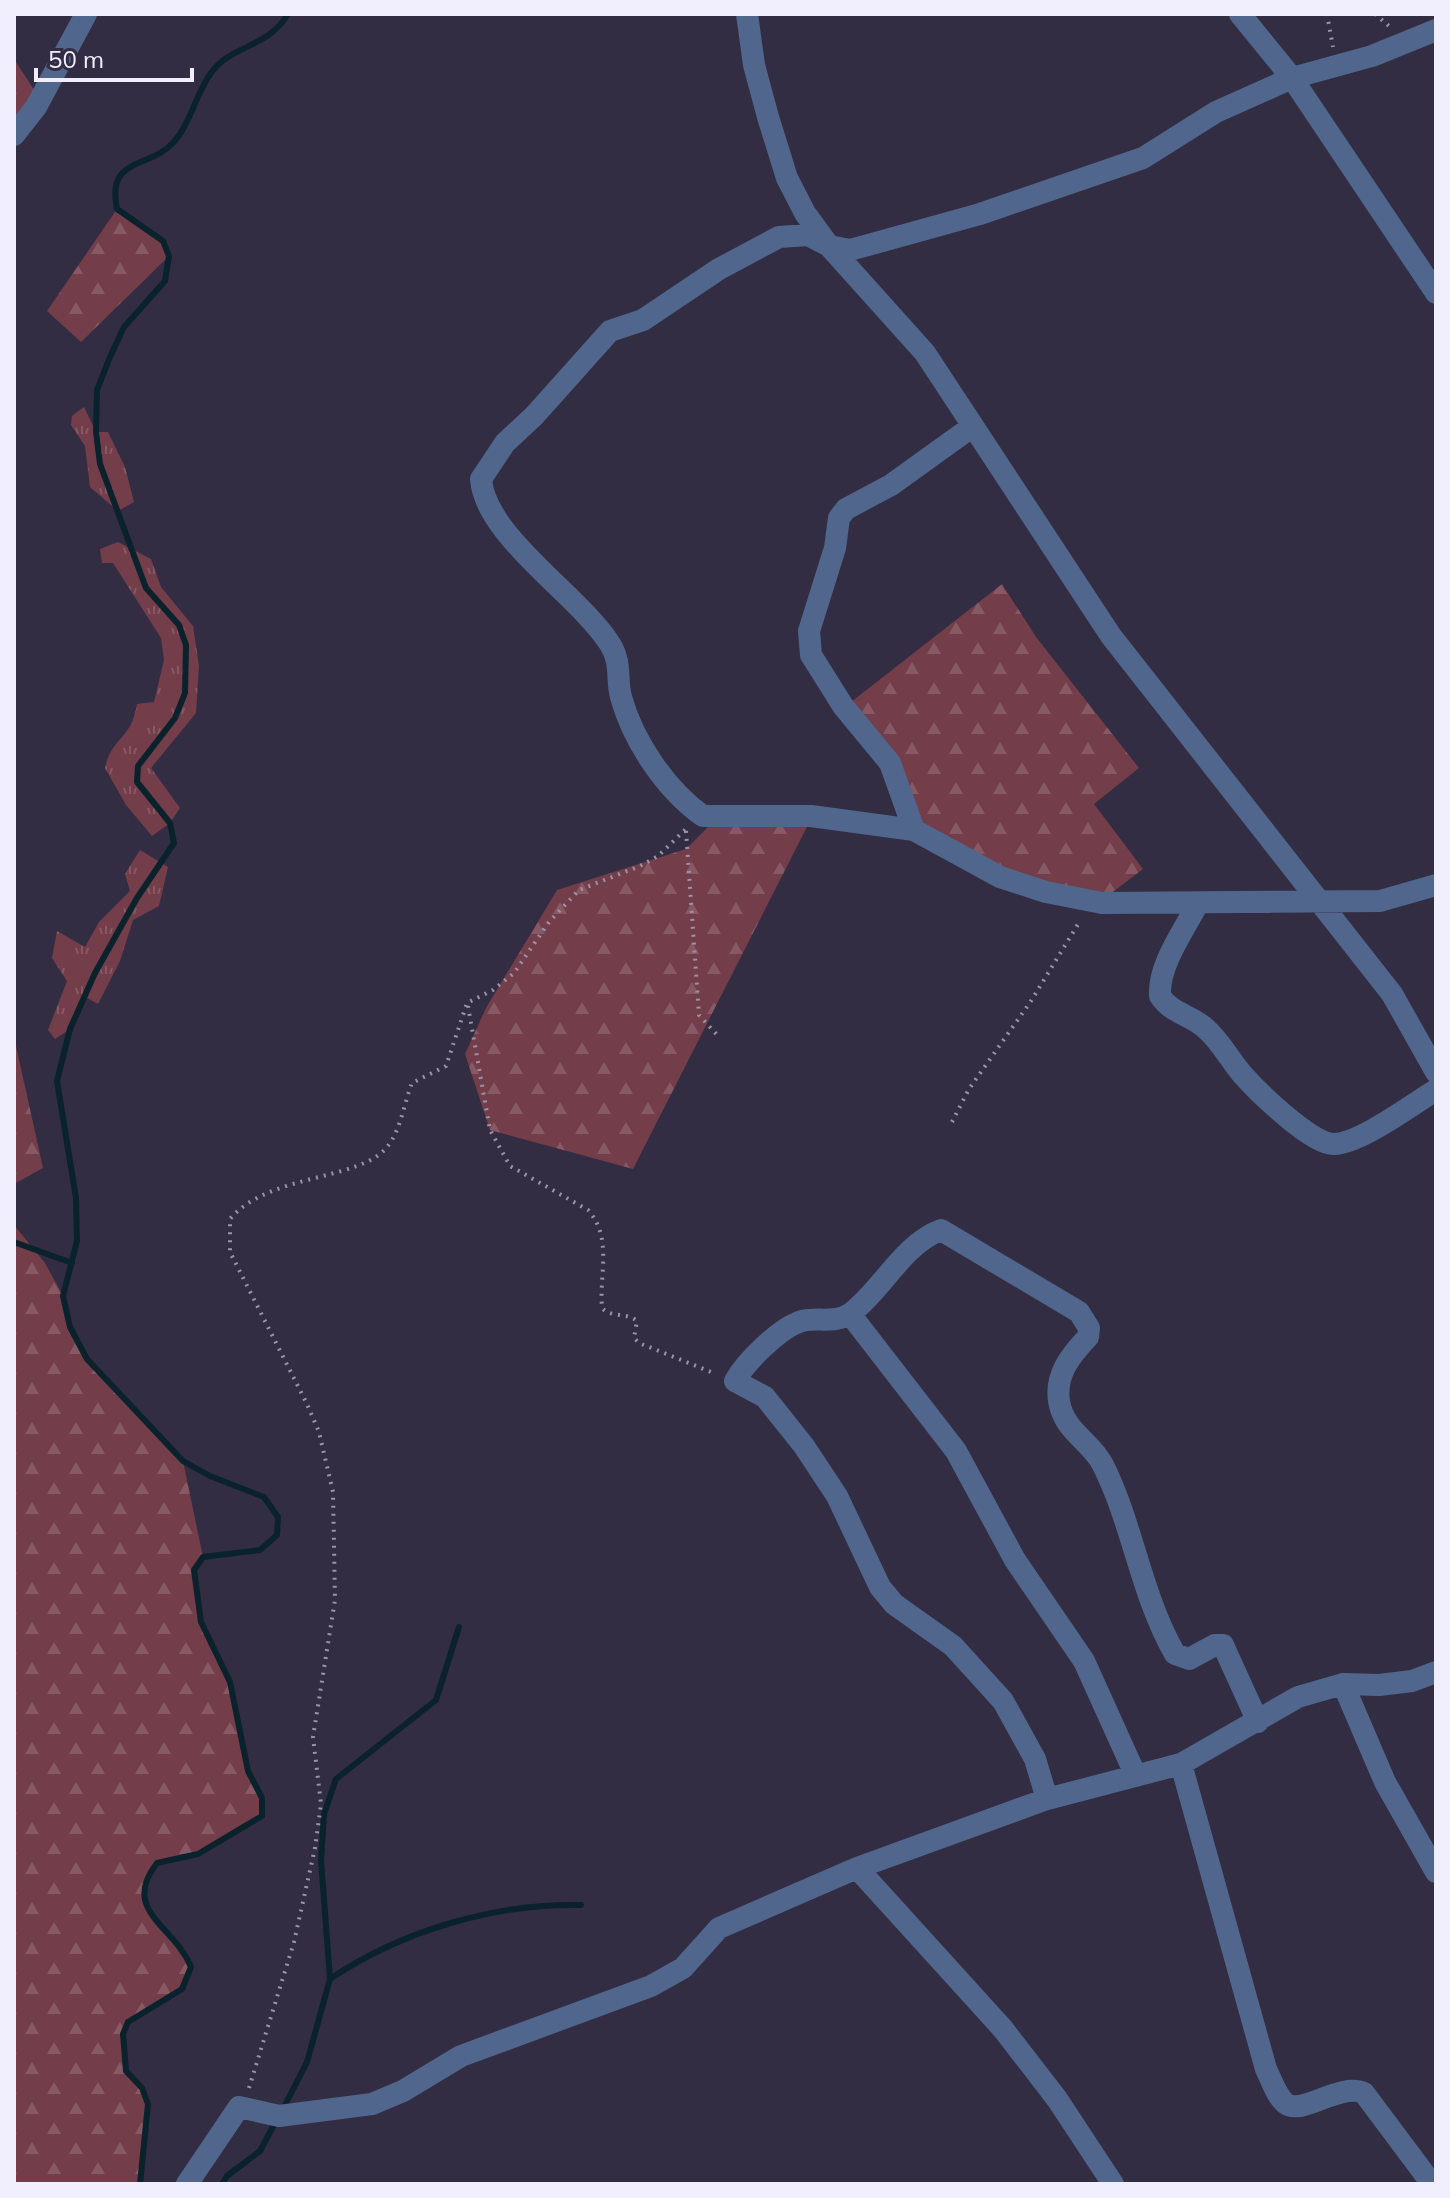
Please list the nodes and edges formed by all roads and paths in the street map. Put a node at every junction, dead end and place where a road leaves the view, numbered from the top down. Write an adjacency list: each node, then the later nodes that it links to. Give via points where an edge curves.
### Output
1 (86, 14): 8 (street, via 36,107)
2 (747, 14): 9 (street, via 754,65 787,178)
3 (1240, 14): 7 (street)
4 (1327, 14): 6 (path)
5 (1436, 30): 6 (street)
6 (1337, 65): 7 (street)
7 (1292, 78): 9 (street, via 1216,112 1143,158 871,246); 10 (street)
8 (14, 135)
9 (829, 246): 11 (street, via 925,353); 12 (street, via 808,235 779,237 643,320 610,331 505,443 481,479 487,505 511,539 575,601 609,643 621,668 620,694 631,723)
10 (1436, 293)
11 (973, 426): 13 (street, via 839,518 807,643 843,706 890,763); 15 (street, via 1111,636)
12 (694, 822): 13 (street, via 811,816); 18 (path, via 640,866 579,890 514,973); 19 (path, via 699,1015)
13 (914, 830): 16 (street, via 1000,877)
14 (1436, 885): 15 (street, via 1380,901)
15 (1319, 901): 17 (street); 20 (street, via 1392,994)
16 (1092, 902): 17 (street); 22 (path)
17 (1198, 903): 21 (street, via 1165,967 1160,996 1179,1015 1205,1027 1242,1074 1301,1128 1321,1142 1352,1140)
18 (467, 1003): 24 (path, via 490,1130 510,1166 596,1219 604,1242 602,1308 634,1318 639,1343); 33 (path, via 446,1066 412,1083 385,1150 355,1166 300,1179 253,1200 230,1219 230,1252 319,1432 333,1492 335,1600 313,1737 321,1804 315,1848 256,2076)
19 (718, 1036)
20 (1436, 1072)
21 (1436, 1090)
22 (952, 1122)
23 (850, 1314): 24 (street, via 787,1328 757,1351); 27 (street, via 925,1239 941,1230 1079,1312 1088,1337 1060,1379 1064,1419 1103,1466 1175,1654 1189,1659 1223,1645); 29 (street, via 956,1451 1015,1560 1084,1661)
24 (735, 1381): 30 (street, via 765,1397 804,1446 894,1604 953,1646 1003,1701 1035,1759)
25 (1436, 1672): 26 (street, via 1412,1681)
26 (1343, 1684): 27 (street, via 1298,1697); 32 (street, via 1385,1782)
27 (1258, 1722): 28 (street)
28 (1181, 1764): 29 (street); 36 (street, via 1266,2069 1276,2088 1285,2103 1297,2107 1345,2089 1364,2093)
29 (1136, 1776): 30 (street)
30 (1047, 1799): 31 (street)
31 (857, 1868): 33 (street, via 719,1928 683,1968 651,1986 461,2056 372,2104 279,2116); 35 (street, via 1003,2029)
32 (1436, 1872)
33 (239, 2107): 34 (street)
34 (187, 2184)
35 (1113, 2184)
36 (1432, 2184)

